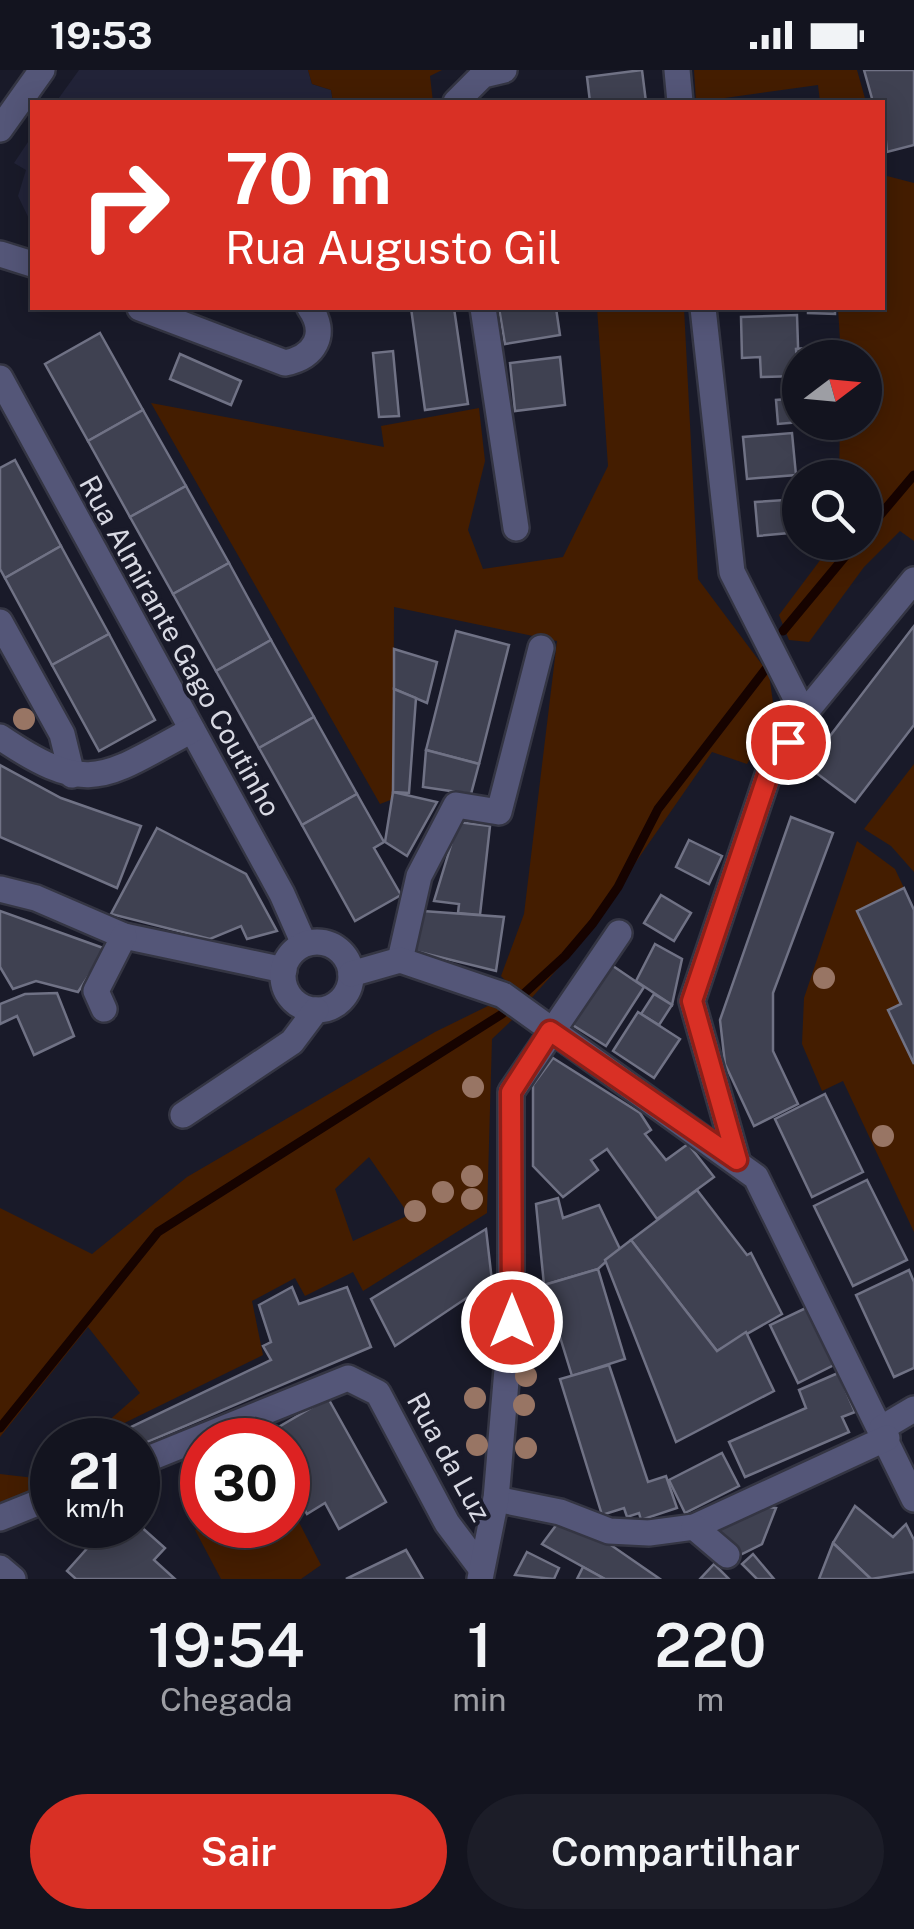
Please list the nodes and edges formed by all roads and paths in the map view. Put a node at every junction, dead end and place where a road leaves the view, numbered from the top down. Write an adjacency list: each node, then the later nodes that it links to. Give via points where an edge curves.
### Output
1 (42, 70): 6 (street)
2 (504, 70): 4 (street, via 483,74)
3 (677, 70): 5 (street)
4 (458, 100)
5 (680, 100)
6 (0, 129)
7 (0, 254): 8 (street)
8 (30, 263)
9 (145, 310): 10 (street, via 285,363 315,348 320,330)
10 (311, 310)
11 (482, 310): 14 (street)
12 (703, 310): 18 (street, via 732,572)
13 (0, 378): 19 (street, Rua Almirante Gago Coutinho)
14 (516, 528)
15 (914, 580): 18 (street)
16 (0, 622): 21 (street, via 62,734)
17 (541, 648): 26 (street, via 500,812 456,804 420,876)
18 (804, 714): 33 (street, via 768,775 692,1001)
19 (192, 730): 21 (street, via 108,775); 25 (street, Rua Almirante Gago Coutinho)
20 (0, 736): 21 (street)
21 (72, 774)
22 (0, 888): 24 (street)
23 (618, 933): 31 (street)
24 (124, 936): 27 (street); 29 (street, via 96,991)
25 (304, 944): 27 (street); 28 (street, via 336,947)
26 (400, 960): 28 (street); 31 (street, via 511,1003)
27 (284, 970): 30 (street, via 295,1001)
28 (352, 974): 30 (street, via 337,1004)
29 (104, 1009)
30 (316, 1010): 32 (street, via 292,1042)
31 (550, 1031): 33 (street); 38 (street, via 511,1092 512,1322)
32 (183, 1115)
33 (737, 1160): 35 (street, via 756,1177)
34 (914, 1410): 35 (street)
35 (884, 1434): 37 (street); 41 (street)
36 (160, 1454): 44 (street, Rua da Luz, via 348,1378 378,1392)
37 (914, 1499)
38 (496, 1500): 41 (street, via 560,1512 609,1531); 44 (street)
39 (30, 1506): 40 (street)
40 (0, 1518)
41 (694, 1527): 42 (street)
42 (727, 1555)
43 (0, 1568): 45 (street)
44 (480, 1573)
45 (13, 1579)

